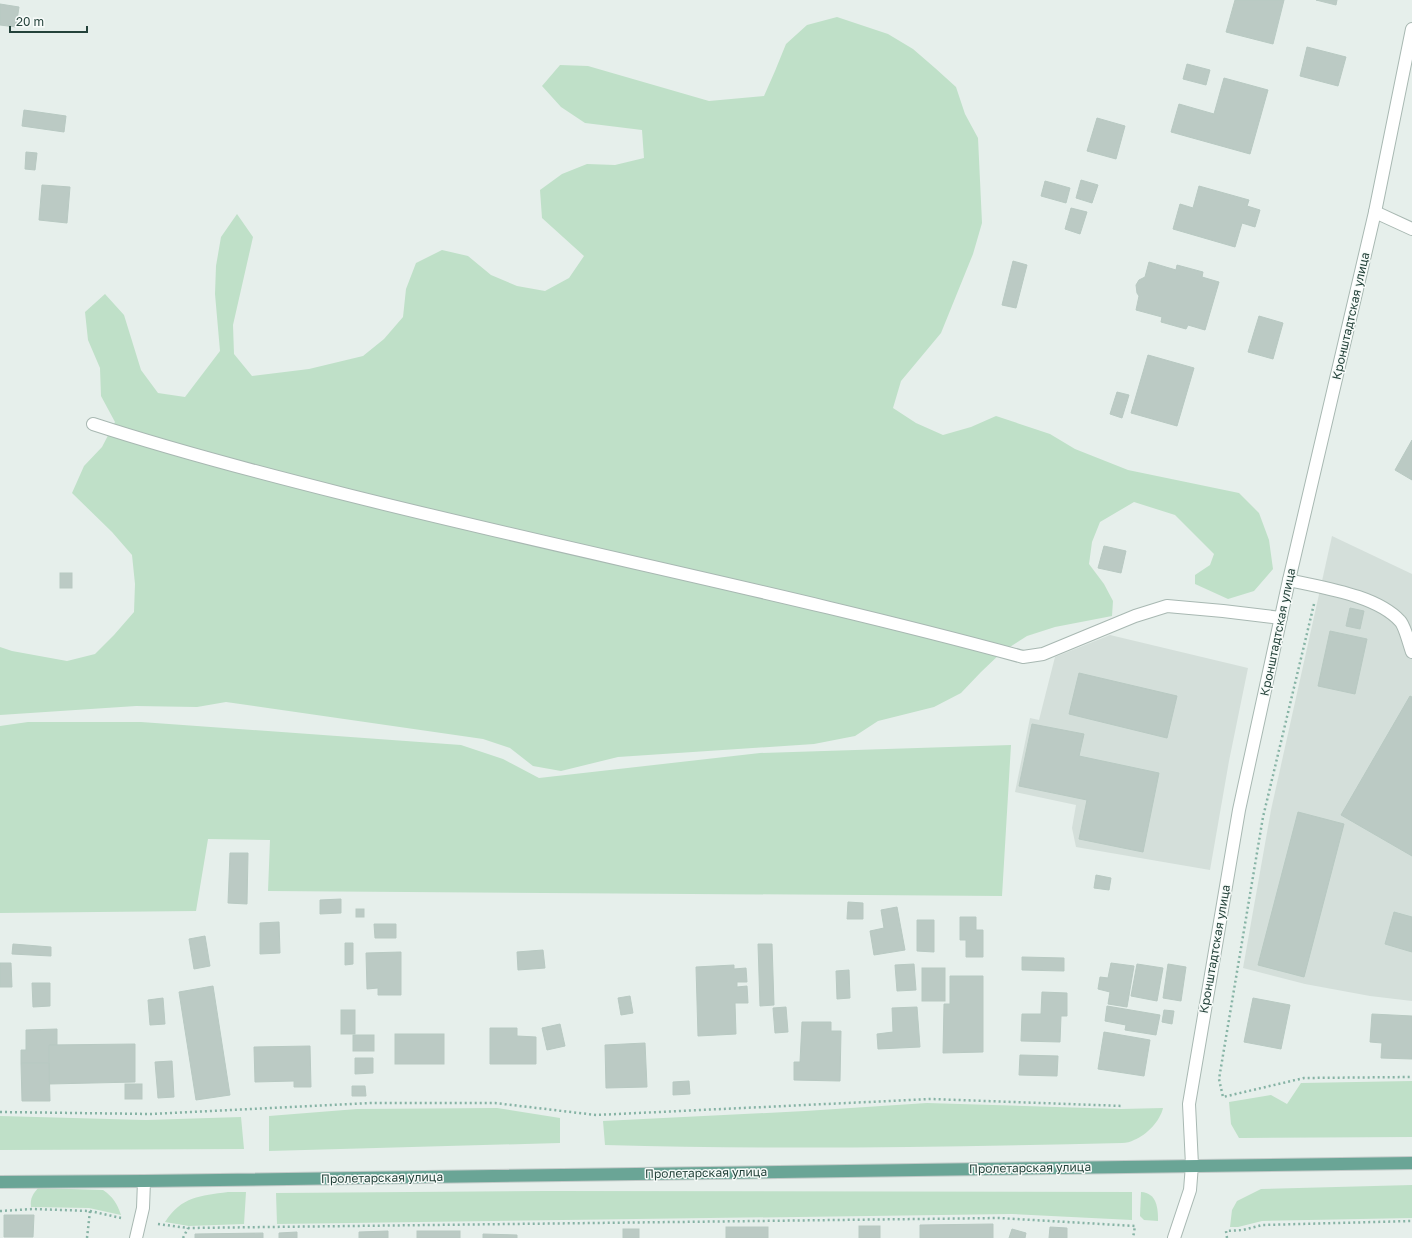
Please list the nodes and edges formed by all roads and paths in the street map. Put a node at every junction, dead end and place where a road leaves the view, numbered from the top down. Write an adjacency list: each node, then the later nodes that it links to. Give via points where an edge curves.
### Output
1 (1412, 29): 2 (street, Кронштадтская улица)
2 (1374, 212): 3 (street); 5 (street, Кронштадтская улица)
3 (1412, 229)
4 (93, 424): 7 (street, via 244,469 423,514 820,605 1023,658 1043,654 1134,616 1167,606)
5 (1289, 580): 6 (street); 7 (street, Кронштадтская улица)
6 (1318, 587): 8 (street, via 1365,599 1384,608 1402,622); 9 (path, via 1263,817 1219,1079 1223,1096 1304,1078)
7 (1281, 618): 13 (street, Кронштадтская улица, via 1239,810 1189,1104)
8 (1412, 652)
9 (1412, 1077)
10 (1123, 1106): 11 (path, via 931,1099 596,1115 495,1102 370,1103 151,1114)
11 (0, 1112)
12 (1412, 1163): 13 (main road, Пролетарская улица)
13 (1192, 1165): 14 (main road, Пролетарская улица); 25 (street, Кронштадтская улица, via 1190,1190)
14 (144, 1181): 15 (main road, Пролетарская улица); 19 (street, via 144,1208)
15 (0, 1182)
16 (0, 1211): 17 (path)
17 (90, 1211): 19 (path); 21 (path)
18 (1412, 1221): 26 (path, via 1262,1225 1226,1231)
19 (140, 1222): 20 (path); 22 (street)
20 (188, 1228): 23 (path); 24 (path, via 999,1218 1135,1226)
21 (87, 1238)
22 (136, 1238)
23 (183, 1238)
24 (1133, 1238)
25 (1174, 1238)
26 (1227, 1238)

